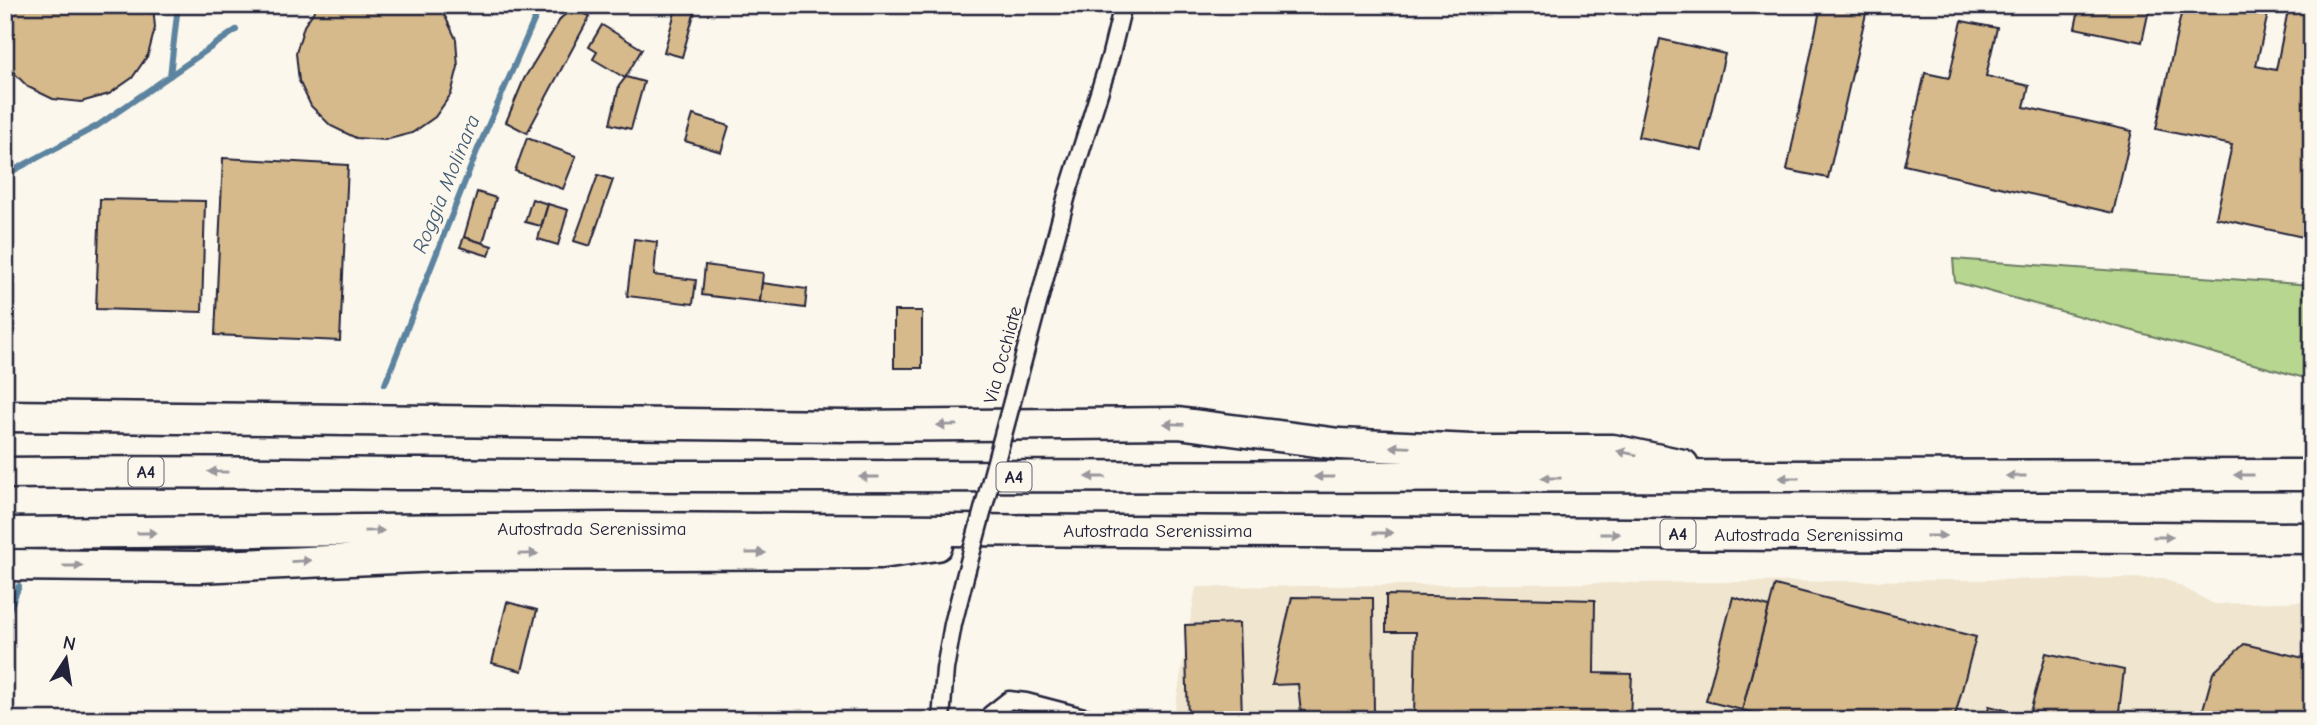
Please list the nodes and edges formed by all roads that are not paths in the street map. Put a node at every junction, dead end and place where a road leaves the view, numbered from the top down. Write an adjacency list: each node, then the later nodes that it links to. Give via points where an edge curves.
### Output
1 (1123, 5): 10 (street, Via Occhiate, bridge, via 1067,195 953,624)
2 (9, 416): 5 (highway, one-way to 2, via 1612,450 1339,444 1178,423 847,426)
3 (5, 473): 5 (highway, A4, one-way to 3)
4 (2312, 475): 5 (highway, A4, one-way to 5)
5 (1742, 478)
6 (1045, 531): 7 (highway, Autostrada Serenissima / A4, one-way to 6, via 617,528); 8 (highway, Autostrada Serenissima / A4, one-way to 8); 9 (highway, one-way to 6, via 199,567 461,555 882,553)
7 (5, 533)
8 (2312, 538)
9 (5, 565)
10 (941, 720)
11 (989, 720): 12 (street, via 1009,700)
12 (1095, 720)

